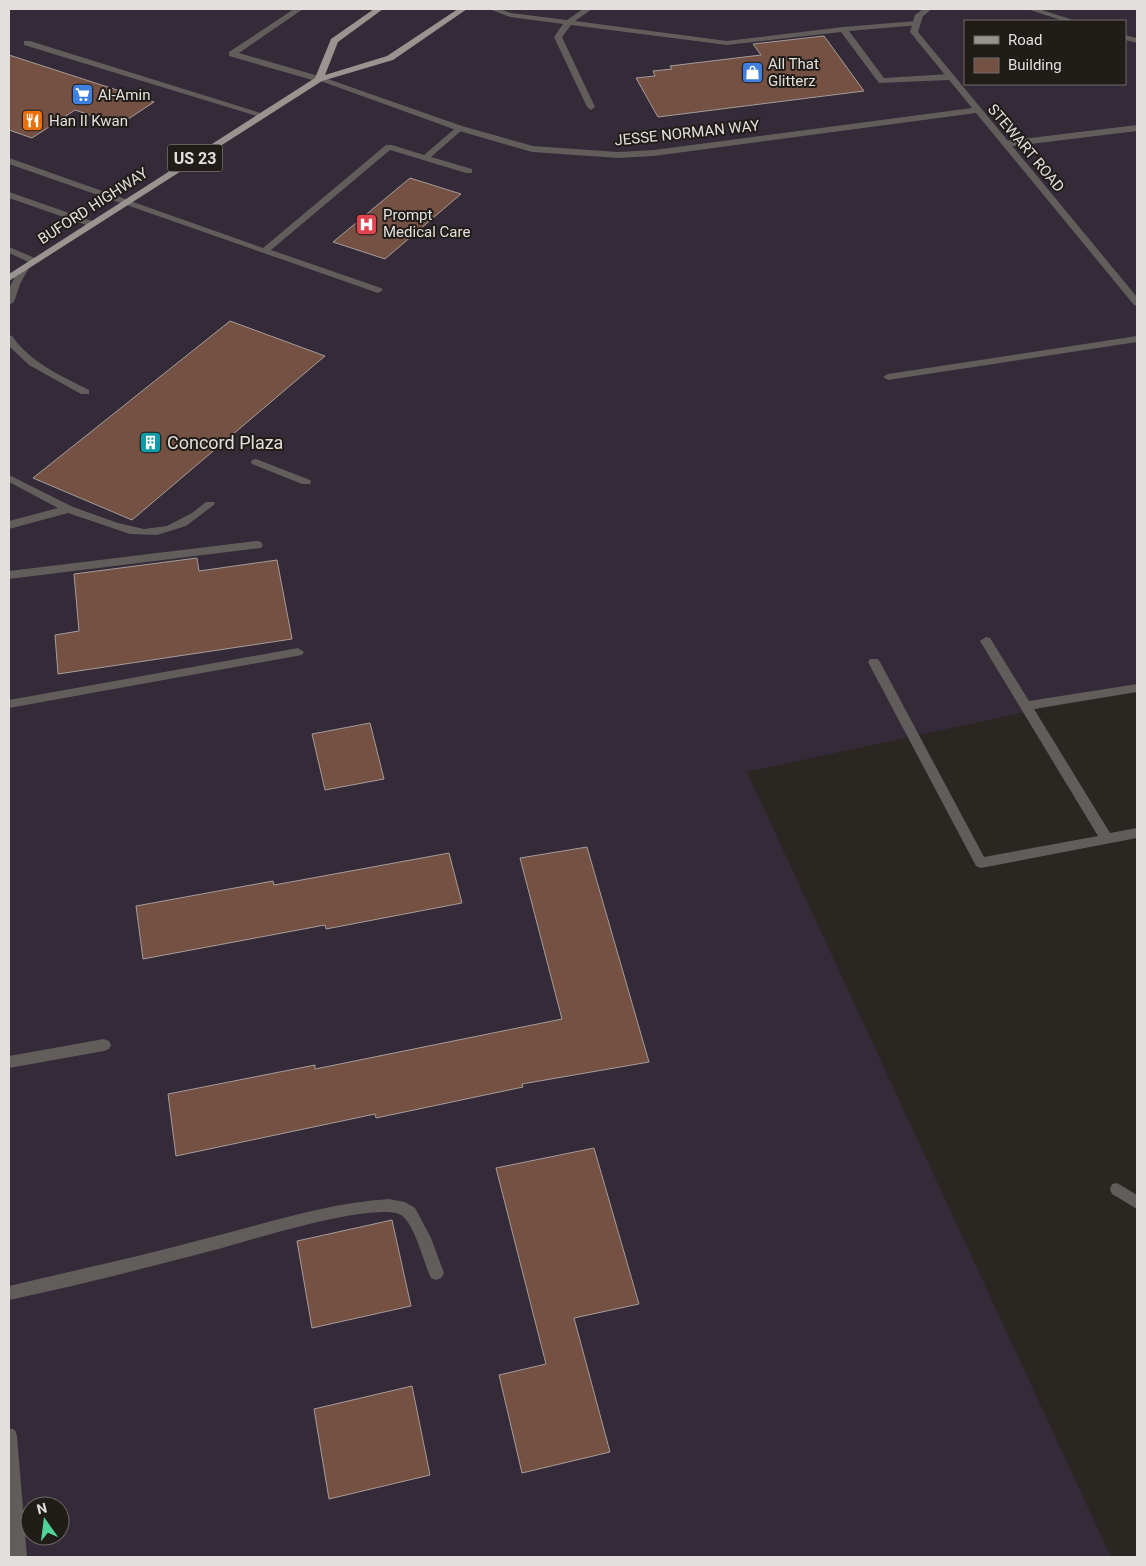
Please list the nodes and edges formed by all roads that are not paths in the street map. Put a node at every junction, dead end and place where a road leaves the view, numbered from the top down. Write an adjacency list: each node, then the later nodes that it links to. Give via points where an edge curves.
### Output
1 (299, 9): 14 (street, JESSE NORMAN WAY, via 232,54)
2 (379, 9): 14 (main road, via 334,41)
3 (463, 9): 14 (main road, BUFORD HIGHWAY / US 23, via 390,58)
4 (493, 9): 9 (street, via 510,15)
5 (588, 9): 9 (street)
6 (928, 9): 10 (street, via 919,15)
7 (1031, 9): 8 (street)
8 (1069, 20)
9 (570, 22): 11 (street, via 727,43); 15 (street, via 558,37)
10 (916, 23): 11 (street); 13 (street, STEWART ROAD, via 914,32)
11 (843, 28): 13 (street, via 882,81)
12 (27, 43): 17 (street)
13 (949, 76): 16 (street, STEWART ROAD)
14 (319, 79): 17 (main road, BUFORD HIGHWAY / US 23); 18 (street, JESSE NORMAN WAY)
15 (592, 107)
16 (977, 110): 18 (street, JESSE NORMAN WAY, via 618,155 532,149); 20 (street, STEWART ROAD)
17 (263, 115): 25 (main road, BUFORD HIGHWAY / US 23)
18 (459, 128): 21 (street)
19 (1137, 128): 20 (street)
20 (1005, 144): 34 (street, STEWART ROAD)
21 (424, 158): 23 (street); 28 (street, via 389,147)
22 (9, 161): 25 (street)
23 (469, 171)
24 (9, 195): 26 (street)
25 (126, 202): 26 (main road, BUFORD HIGHWAY / US 23); 28 (street)
26 (92, 224): 29 (main road, BUFORD HIGHWAY / US 23)
27 (9, 250): 29 (street)
28 (266, 250): 32 (street)
29 (34, 261): 30 (main road, BUFORD HIGHWAY / US 23)
30 (24, 268): 31 (main road, BUFORD HIGHWAY / US 23); 33 (street, via 14,284)
31 (9, 278)
32 (378, 290)
33 (9, 302)
34 (1137, 304)
35 (9, 338): 38 (street, via 15,350 43,370)
36 (1137, 339): 37 (street)
37 (888, 377)
38 (85, 392)
39 (256, 462): 41 (street)
40 (9, 478): 43 (street)
41 (306, 482)
42 (210, 504): 43 (street, via 175,529 153,533 124,530)
43 (69, 510): 44 (street)
44 (9, 525)
45 (257, 545): 46 (street)
46 (9, 575)
47 (986, 641): 52 (street)
48 (298, 652): 51 (street)
49 (874, 662): 54 (street, via 981,863)
50 (1137, 688): 52 (street)
51 (9, 704)
52 (1026, 706): 54 (street)
53 (1137, 833): 54 (street)
54 (1107, 839)
55 (104, 1045): 56 (street)
56 (9, 1062)
57 (1117, 1189): 58 (street)
58 (1137, 1203)
59 (436, 1273): 60 (street, via 413,1216 406,1209 378,1205 320,1215 207,1246)
60 (9, 1293)
61 (9, 1436): 62 (street)
62 (19, 1557)

